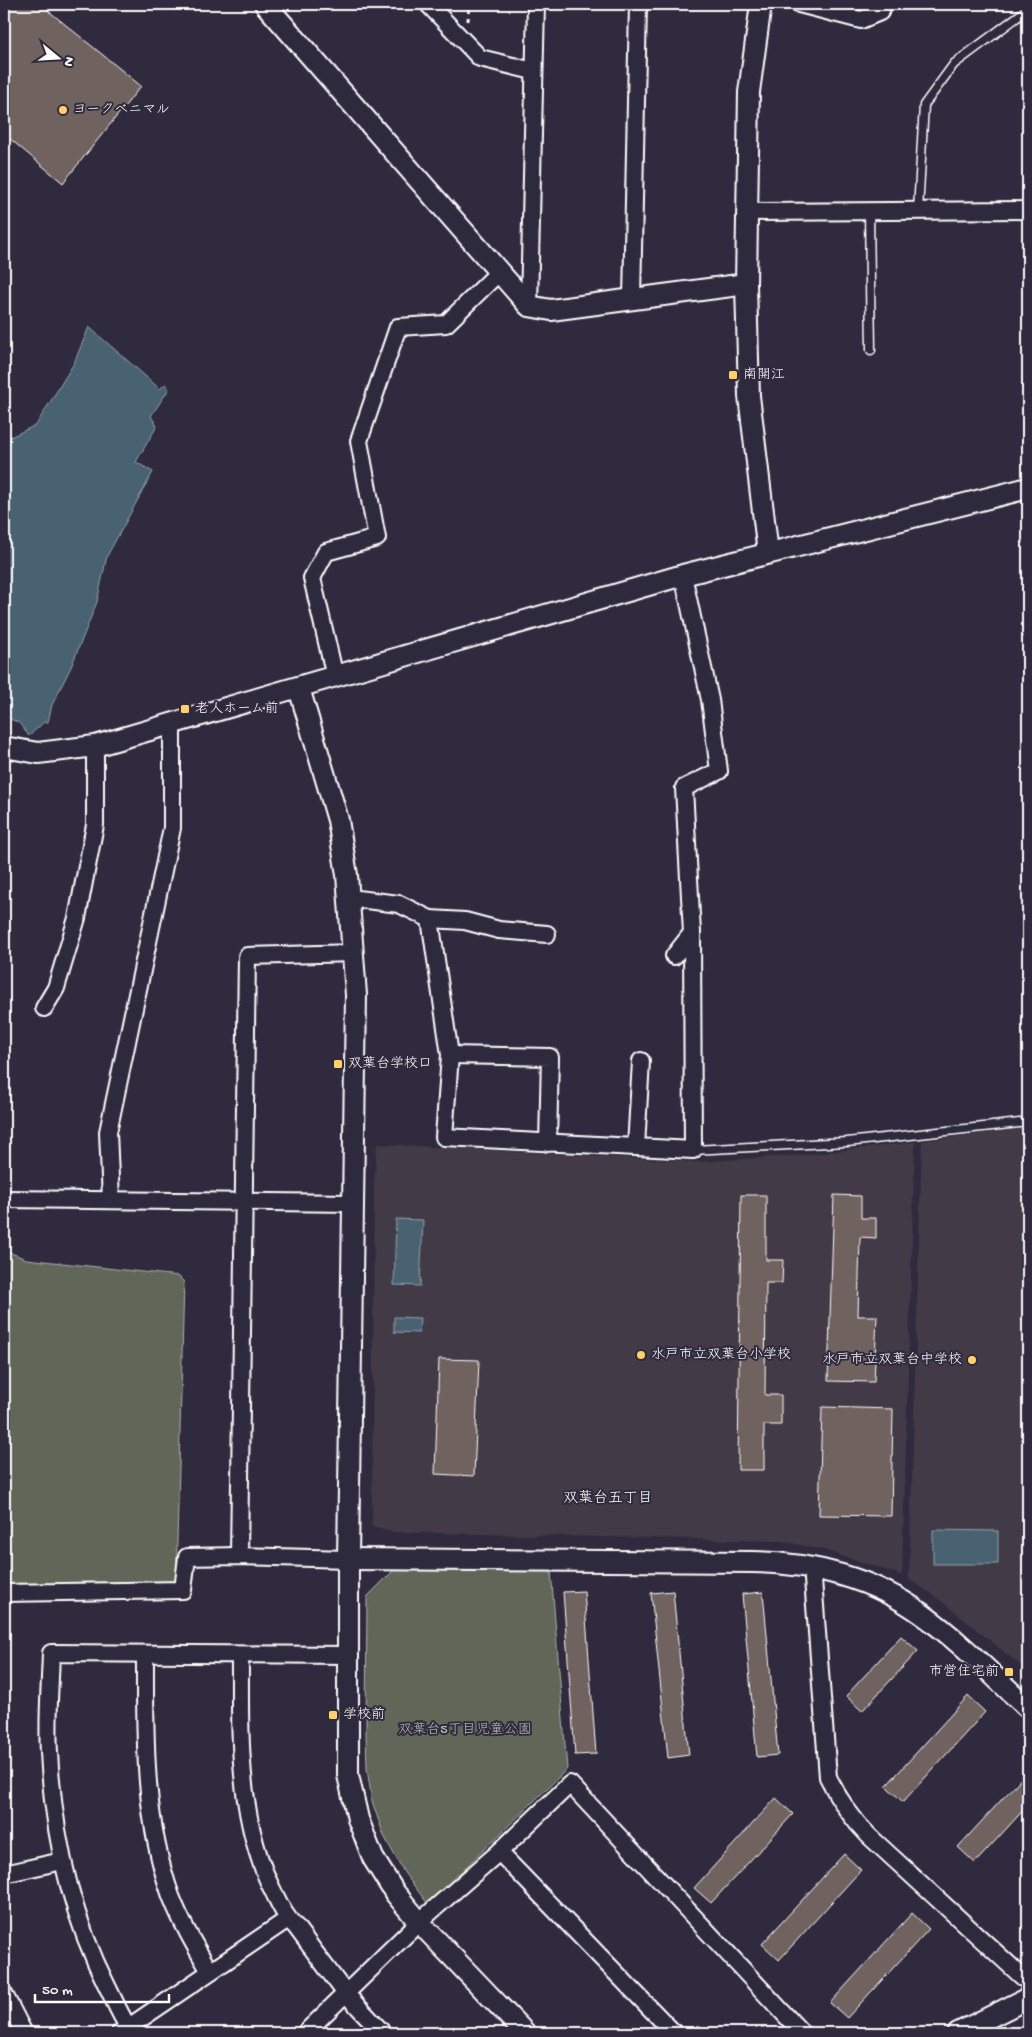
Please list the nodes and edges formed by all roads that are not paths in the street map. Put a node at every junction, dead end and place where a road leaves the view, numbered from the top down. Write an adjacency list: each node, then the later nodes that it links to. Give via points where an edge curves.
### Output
1 (265, 4): 14 (street)
2 (428, 4): 9 (street, via 480,58)
3 (536, 4): 9 (street)
4 (638, 4): 16 (street)
5 (761, 4): 12 (street, via 749,92)
6 (799, 4): 7 (street, via 861,20 880,12)
7 (884, 4)
8 (1028, 9): 11 (lane, via 954,64 924,105)
9 (533, 71): 17 (street)
10 (1028, 210): 11 (street)
11 (918, 211): 13 (street)
12 (747, 212): 13 (street); 15 (street)
13 (868, 212): 18 (lane)
14 (499, 272): 17 (street); 22 (street, via 446,324 398,327 359,442 377,538 326,552 312,578)
15 (746, 284): 16 (street); 20 (street, via 748,396)
16 (632, 299): 17 (street, via 551,310)
17 (529, 306)
18 (871, 350)
19 (1028, 488): 20 (street)
20 (768, 553): 21 (street)
21 (683, 575): 22 (street); 30 (street, via 710,700 719,770 684,788)
22 (336, 677): 23 (street)
23 (299, 688): 24 (street); 27 (street, via 338,820)
24 (172, 723): 25 (street); 41 (street, via 172,828 108,1132)
25 (95, 746): 26 (street, via 38,753); 33 (street, via 95,825 77,918 56,988)
26 (4, 747)
27 (349, 898): 28 (street, via 399,904); 31 (street)
28 (430, 919): 29 (street); 34 (street)
29 (547, 934)
30 (692, 934): 32 (street); 39 (street)
31 (354, 953): 42 (street, via 247,956); 43 (street)
32 (674, 956)
33 (44, 1008)
34 (450, 1055): 37 (street, via 550,1057); 37 (street, via 444,1137)
35 (641, 1061): 38 (street)
36 (1028, 1122): 39 (lane, via 847,1142)
37 (548, 1143): 38 (street)
38 (636, 1147): 39 (street)
39 (692, 1150)
40 (4, 1199): 41 (street)
41 (111, 1200): 42 (street)
42 (242, 1202): 43 (street); 44 (street)
43 (353, 1203): 45 (street)
44 (239, 1556): 45 (street); 47 (street, via 187,1557 183,1590)
45 (348, 1560): 46 (street, via 752,1562); 50 (street)
46 (812, 1566): 51 (street, via 866,1584 920,1612); 58 (street, via 828,1777 838,1798 869,1836)
47 (4, 1592)
48 (145, 1654): 49 (street); 53 (street, via 50,1653 49,1750 53,1810); 57 (street, via 145,1748 153,1824 171,1896 188,1935)
49 (240, 1654): 50 (street); 55 (street, via 240,1745 249,1819 265,1876)
50 (347, 1655): 56 (street, via 348,1774 358,1819 373,1858)
51 (1028, 1708)
52 (499, 1852): 56 (street); 63 (street, via 570,1784); 68 (street)
53 (62, 1861): 54 (street); 62 (street, via 94,1960)
54 (4, 1874)
55 (288, 1919): 57 (street); 60 (street)
56 (419, 1922): 60 (street); 67 (street)
57 (209, 1970): 62 (street)
58 (1028, 1982)
59 (4, 1994): 64 (street)
60 (346, 1994): 65 (street); 66 (street)
61 (1028, 1998): 69 (street)
62 (126, 2031)
63 (799, 2032)
64 (24, 2033)
65 (305, 2033)
66 (383, 2033)
67 (525, 2033)
68 (674, 2033)
69 (958, 2033)

